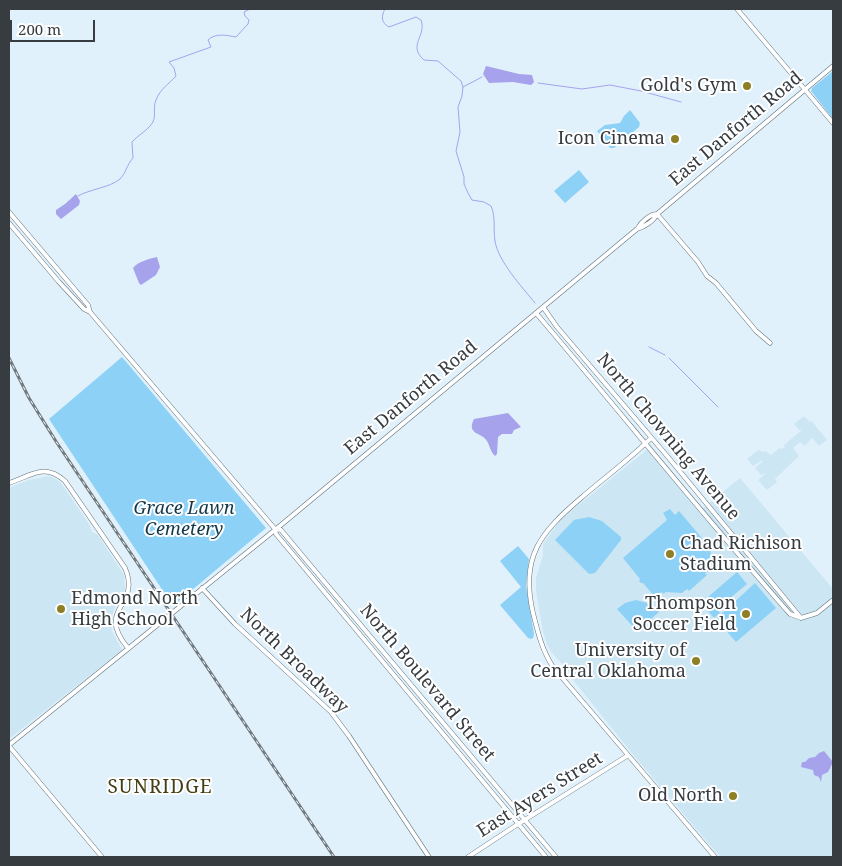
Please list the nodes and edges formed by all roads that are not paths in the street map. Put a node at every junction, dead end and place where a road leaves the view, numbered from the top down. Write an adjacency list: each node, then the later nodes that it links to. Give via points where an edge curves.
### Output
1 (738, 9): 3 (main road)
2 (833, 66): 3 (main road, East Danforth Road)
3 (805, 90): 4 (main road); 6 (main road, East Danforth Road)
4 (833, 123)
5 (9, 212): 7 (main road, North Boulevard Street)
6 (657, 214): 9 (main road, East Danforth Road, via 646,219); 12 (main road, via 707,276)
7 (14, 218): 8 (main road); 10 (main road, North Boulevard Street, via 88,305)
8 (9, 223): 10 (main road, North Boulevard Street, via 59,282)
9 (543, 307): 11 (main road, East Danforth Road); 13 (main road, North Chowning Avenue)
10 (90, 312): 16 (main road, North Boulevard Street)
11 (536, 313): 14 (main road, North Chowning Avenue); 16 (main road, East Danforth Road)
12 (770, 343)
13 (651, 438): 14 (main road); 21 (main road, North Chowning Avenue)
14 (647, 443): 21 (main road, North Chowning Avenue, via 790,614); 26 (main road, via 550,526 533,556 529,583 539,638 548,660)
15 (9, 483): 22 (main road, via 46,471 65,481 129,577 128,595 115,621 120,638)
16 (276, 529): 17 (main road, East Danforth Road); 18 (main road, North Boulevard Street, via 281,530); 20 (main road, North Boulevard Street, via 276,534)
17 (202, 588): 22 (main road, East Danforth Road); 30 (main road, North Broadway, via 234,624 331,712)
18 (337, 596): 20 (main road); 23 (main road, North Boulevard Street)
19 (833, 600): 21 (main road, via 817,613)
20 (334, 604): 24 (main road, North Boulevard Street)
21 (801, 618)
22 (128, 648): 25 (main road, East Danforth Road)
23 (387, 656): 24 (main road); 27 (main road, North Boulevard Street)
24 (384, 664): 28 (main road, North Boulevard Street)
25 (9, 746): 29 (main road)
26 (627, 756): 27 (main road, East Ayers Street); 34 (main road)
27 (524, 820): 28 (main road, East Ayers Street); 33 (main road, North Boulevard Street)
28 (518, 824): 31 (main road, East Ayers Street); 32 (main road, North Boulevard Street)
29 (102, 857)
30 (429, 857)
31 (468, 857)
32 (546, 857)
33 (556, 857)
34 (715, 857)

